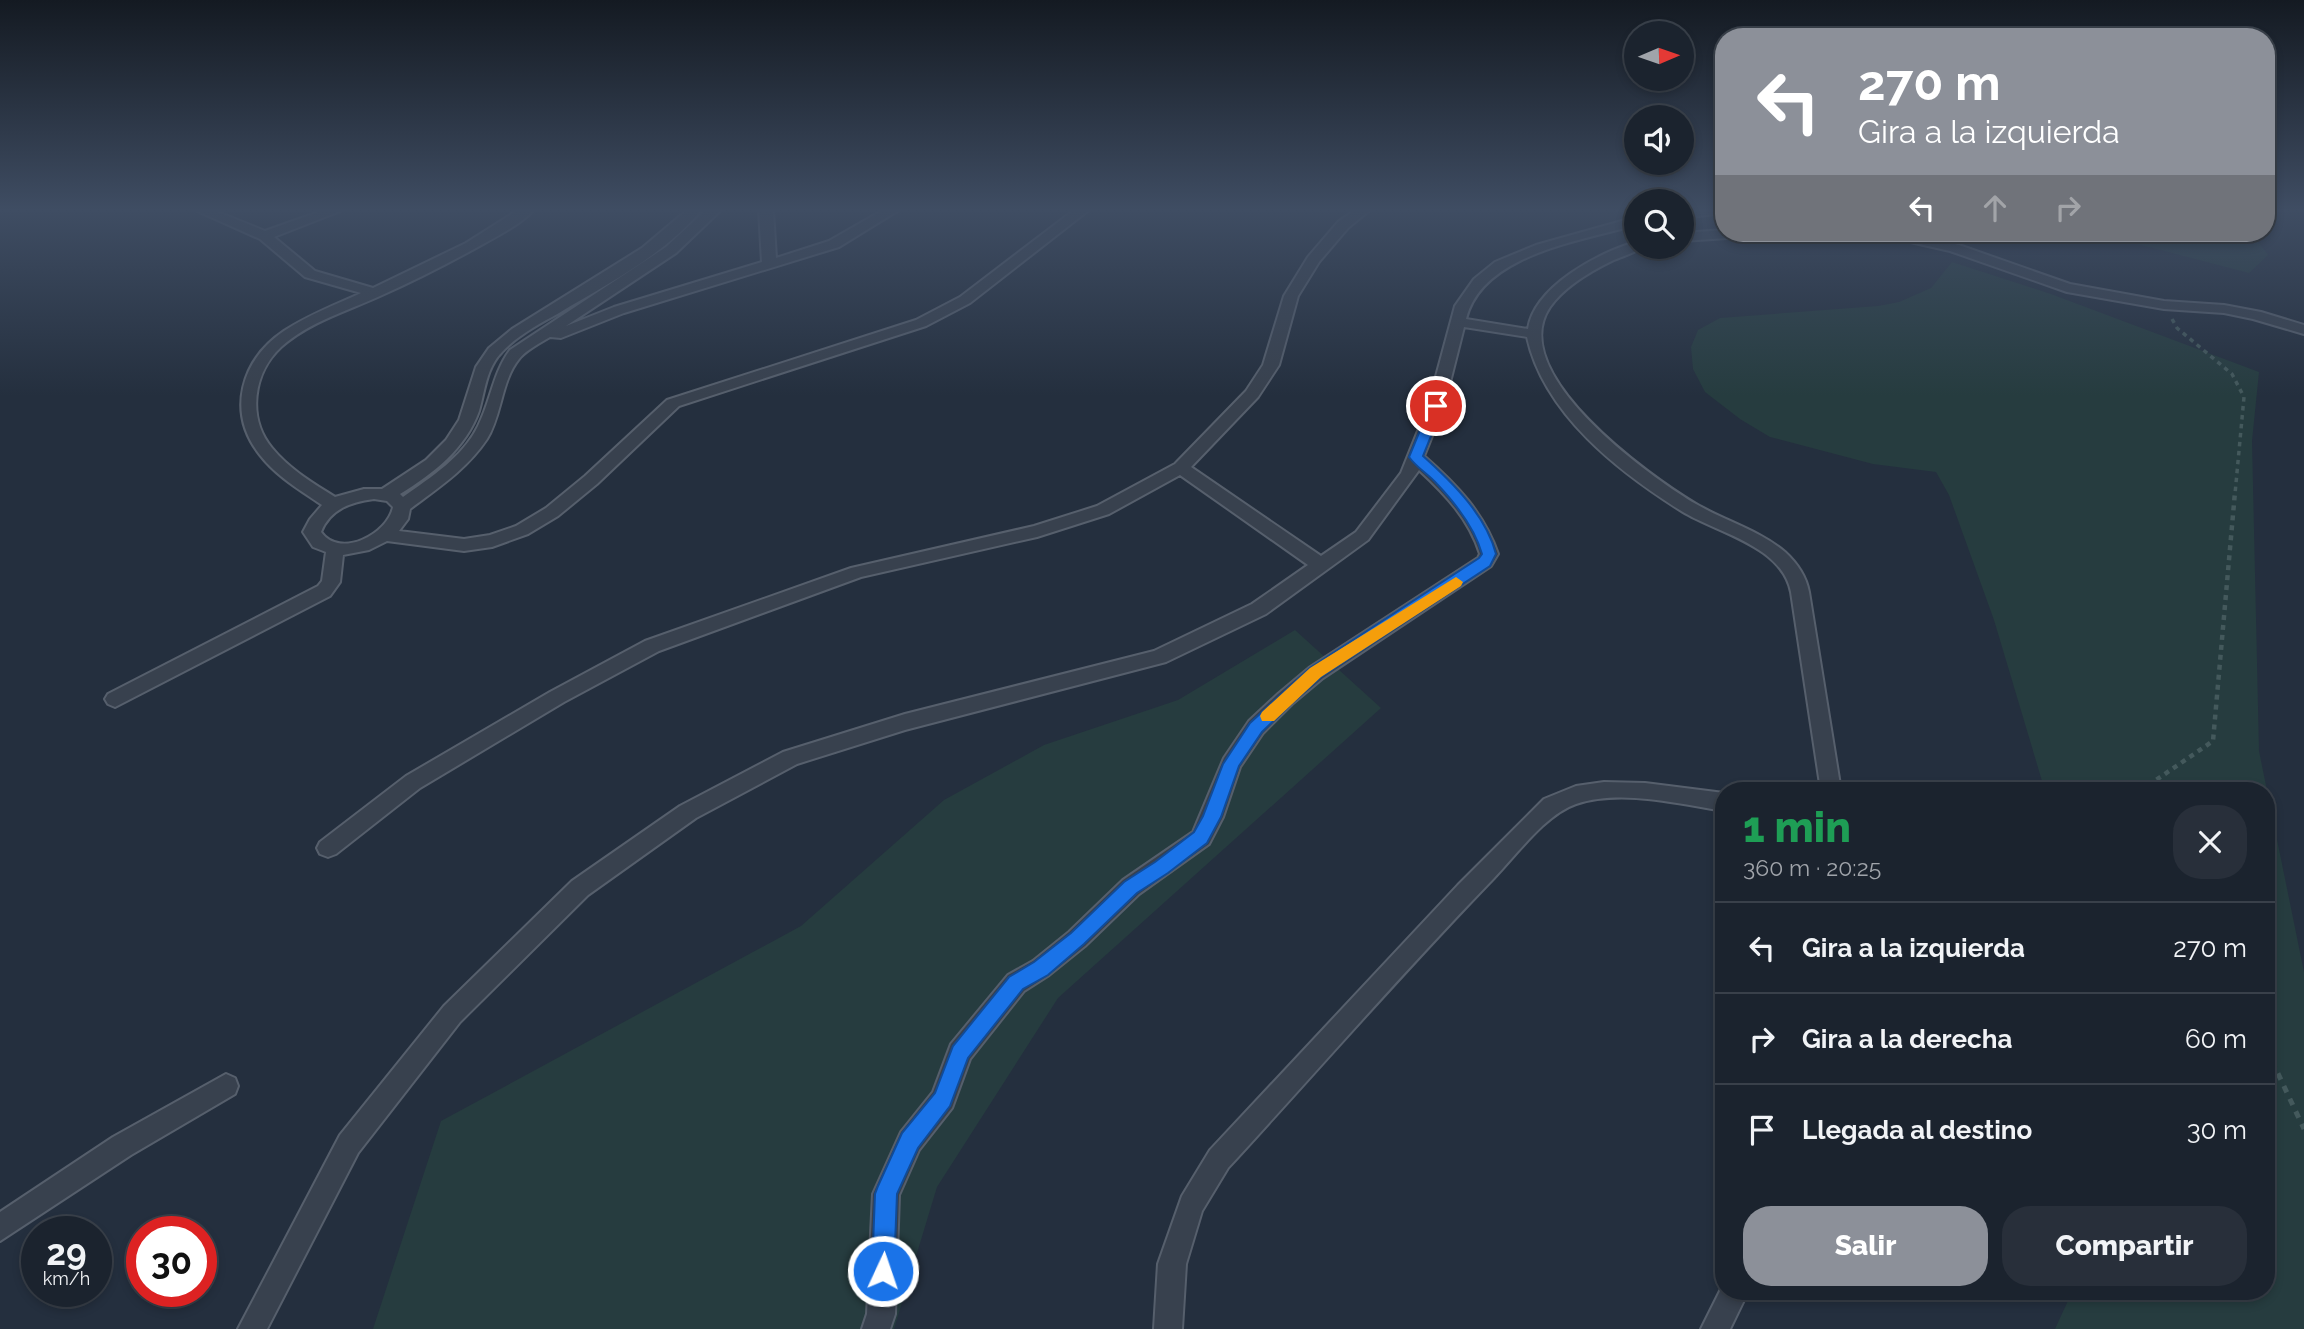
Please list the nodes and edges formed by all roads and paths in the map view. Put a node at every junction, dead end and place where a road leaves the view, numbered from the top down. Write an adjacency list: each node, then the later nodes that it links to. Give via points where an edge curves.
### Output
1 (307, 272): 11 (street)
2 (415, 272): 11 (street)
3 (615, 272): 17 (street)
4 (637, 272): 16 (street)
5 (743, 272): 16 (street)
6 (1001, 272): 23 (street, via 965,300 921,323 673,403 592,480 522,530 464,545)
7 (1306, 272): 19 (street, via 1291,296 1271,365 1252,394)
8 (1491, 272): 13 (street, via 1462,306)
9 (1581, 272): 15 (street, via 1559,289 1541,313)
10 (2022, 272): 12 (street, via 2067,288)
11 (375, 293): 21 (street, via 282,339 261,361 246,397 265,451)
12 (2164, 305): 14 (street, via 2235,311); 28 (path, via 2177,328 2232,374 2244,397 2213,741)
13 (1457, 322): 15 (street); 18 (street, via 1436,406)
14 (2304, 330)
15 (1533, 334): 27 (street, via 1549,382 1570,410 1690,508 1768,549 1799,584)
16 (526, 344): 17 (street); 22 (street, via 501,373 487,425 476,442 443,476)
17 (498, 348): 20 (street, via 479,375 466,420 453,441 428,468)
18 (1415, 457): 25 (street, via 1409,474 1362,536); 37 (street, via 1442,481 1476,524 1489,554 1485,562 1315,673 1285,699 1256,727 1231,764 1200,838 1131,887 1077,939 1016,983 960,1052 943,1099 910,1141 886,1194 881,1314)
19 (1181, 468): 25 (street); 30 (street, via 1103,510 1037,531 857,572 652,646 413,782)
20 (386, 494): 21 (street, via 360,495); 22 (street)
21 (334, 505): 24 (street, via 322,513 312,532 323,546)
22 (402, 506): 23 (street, via 399,520)
23 (386, 535): 24 (street, via 361,546)
24 (335, 549): 26 (street, via 331,583 324,591)
25 (1322, 566): 36 (street, via 1259,609 1159,657 905,722 790,758 677,819 580,888 452,1014 349,1144)
26 (115, 699)
27 (1830, 782)
28 (2153, 782)
29 (1715, 801): 38 (street, via 1645,790 1604,790 1550,805 1219,1159 1191,1205 1172,1264)
30 (328, 848)
31 (2275, 1067): 33 (path)
32 (226, 1086): 34 (street, via 121,1146)
33 (2304, 1129)
34 (0, 1228)
35 (1730, 1300): 39 (street)
36 (252, 1329)
37 (876, 1329)
38 (1168, 1329)
39 (1714, 1329)

